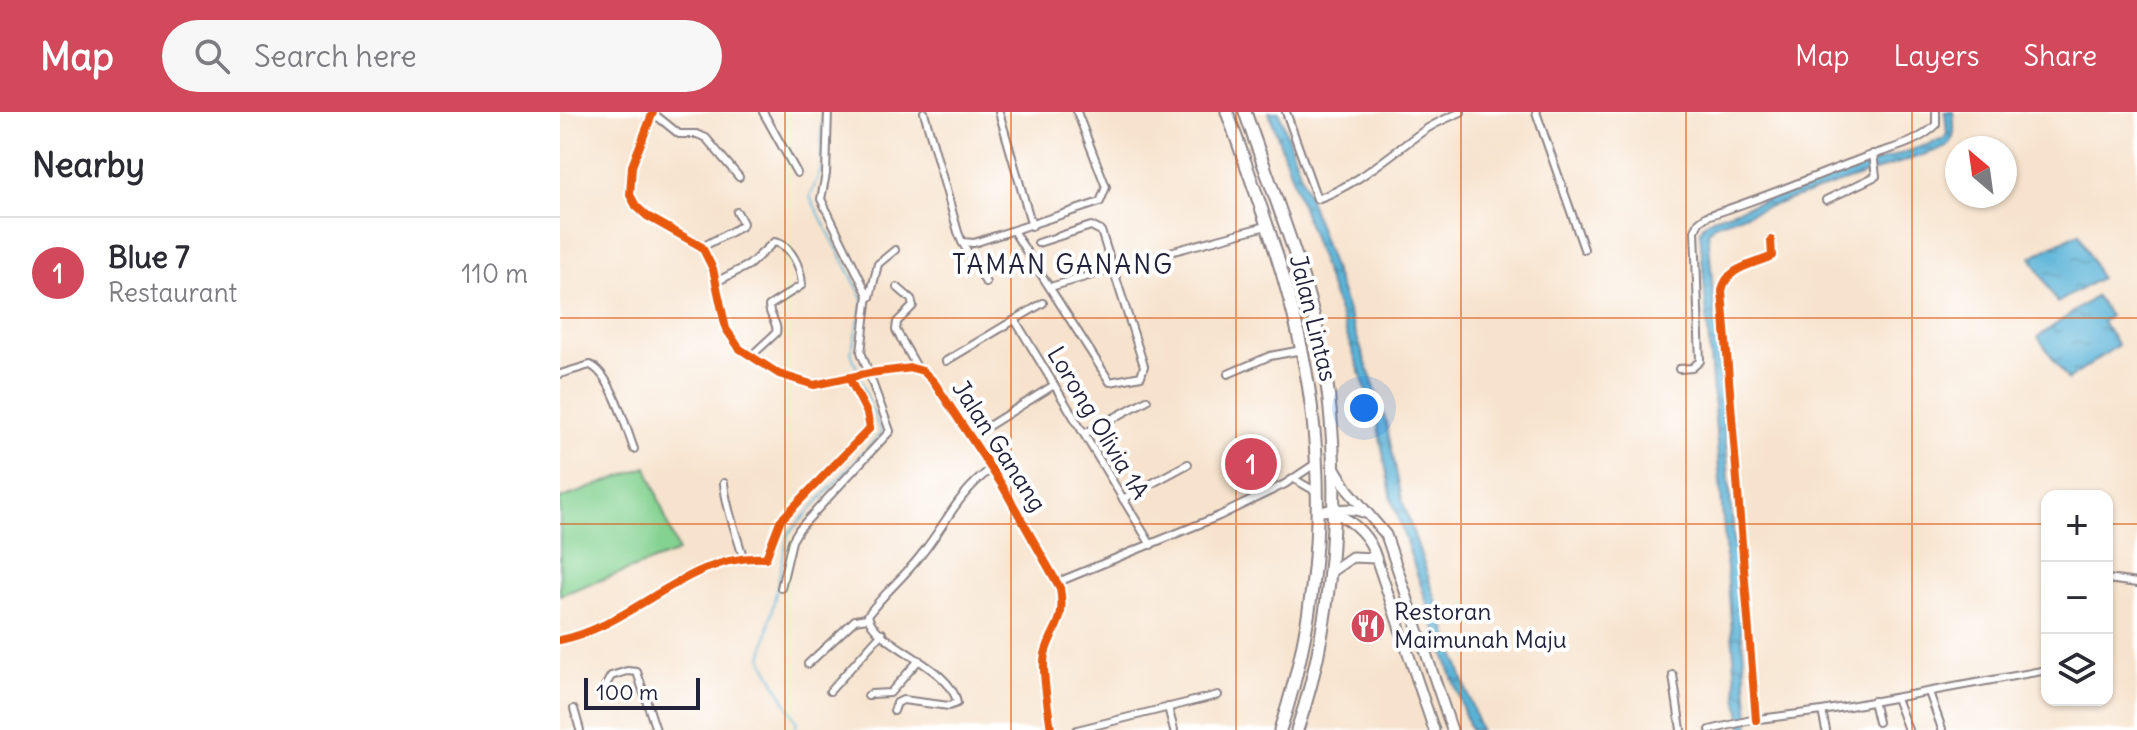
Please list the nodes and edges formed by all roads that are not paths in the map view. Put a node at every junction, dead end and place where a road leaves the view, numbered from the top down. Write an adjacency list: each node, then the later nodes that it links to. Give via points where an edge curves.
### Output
1 (763, 112): 14 (street)
2 (828, 112): 33 (street, via 821,199)
3 (924, 112): 22 (street)
4 (999, 112): 18 (street)
5 (1077, 112): 18 (street, via 1106,187 1103,198)
6 (1227, 112): 19 (highway, Jalan Lintas)
7 (1245, 112): 36 (highway, Jalan Lintas, via 1307,291)
8 (1286, 112): 9 (street, via 1317,199)
9 (1461, 112)
10 (1536, 112): 25 (street)
11 (1936, 112): 13 (street, via 1936,125 1920,139)
12 (653, 113): 15 (street, via 679,134 706,138); 24 (street, via 632,166 630,195 647,216)
13 (1873, 158): 16 (street, via 1874,178); 41 (street, via 1699,222 1695,231 1700,361)
14 (797, 173)
15 (739, 177)
16 (1826, 200)
17 (737, 212): 24 (street, via 742,226)
18 (1032, 226): 20 (street)
19 (1266, 226): 27 (street); 37 (highway, Jalan Lintas)
20 (1014, 232): 22 (street); 32 (street)
21 (1771, 240): 89 (street, via 1772,256 1730,274 1722,291)
22 (962, 242): 30 (street)
23 (1038, 243): 28 (street, via 1095,227)
24 (702, 247): 29 (street, Jalan Ganang)
25 (1584, 249)
26 (895, 250): 33 (street, via 878,264)
27 (1159, 255)
28 (1113, 269): 32 (street); 32 (street, via 1144,366 1137,378 1110,382)
29 (716, 282): 38 (street, Jalan Ganang, via 729,336); 38 (street, via 749,265 774,242 780,242 796,262 802,285 769,306 777,330)
30 (986, 283)
31 (897, 287): 40 (street, via 913,306 896,330)
32 (1050, 287)
33 (869, 301): 42 (street, via 860,350)
34 (1043, 303): 35 (street)
35 (1015, 320): 39 (street); 46 (street, Lorong Olivia 1A)
36 (1321, 348): 47 (highway, via 1310,361); 54 (highway, Jalan Lintas)
37 (1302, 350): 44 (street, via 1270,356); 47 (highway, Jalan Lintas)
38 (750, 357): 45 (street, Jalan Ganang, via 807,383)
39 (946, 361)
40 (918, 369): 42 (street, Jalan Ganang); 50 (street, Jalan Ganang, via 934,382)
41 (1679, 369)
42 (868, 373): 45 (street, Jalan Ganang); 70 (street, via 890,431 799,529)
43 (560, 374): 51 (street, via 590,365 602,372)
44 (1228, 374)
45 (851, 377): 64 (street, via 870,428 780,521 766,558)
46 (1054, 385): 49 (street, Lorong Olivia 1A); 50 (street)
47 (1310, 399): 52 (highway, Jalan Lintas)
48 (1147, 400): 49 (street)
49 (1084, 434): 59 (street, Lorong Olivia 1A)
50 (971, 437): 55 (street, Jalan Ganang)
51 (634, 449)
52 (1317, 462): 56 (street); 58 (highway, Jalan Lintas)
53 (1188, 464): 59 (street)
54 (1333, 465): 61 (highway, Jalan Lintas); 62 (street)
55 (991, 469): 68 (street, Jalan Ganang); 71 (street, via 974,481 923,553)
56 (1294, 479): 58 (street); 63 (street)
57 (724, 483): 64 (street)
58 (1318, 494): 60 (highway, Jalan Lintas)
59 (1123, 499): 63 (street, Lorong Olivia 1A)
60 (1317, 511): 61 (street); 98 (highway, Jalan Lintas, via 1306,630)
61 (1332, 511): 62 (street); 65 (street, via 1364,532); 66 (highway, Jalan Lintas)
62 (1366, 513): 101 (street, via 1392,550)
63 (1151, 545): 68 (street)
64 (743, 557): 73 (street, via 717,564 586,633)
65 (1376, 558): 66 (street, via 1352,557); 100 (street)
66 (1329, 573): 99 (highway, Jalan Lintas, via 1316,664)
67 (2113, 580): 69 (street)
68 (1058, 582): 95 (street, Jalan Ganang, via 1062,614 1044,661)
69 (2137, 583)
70 (781, 588)
71 (867, 618): 72 (street); 75 (street, via 855,620)
72 (882, 633): 74 (street); 79 (street)
73 (560, 640)
74 (919, 660): 82 (street, via 890,693); 87 (street, via 947,683 957,703 903,700)
75 (808, 664)
76 (2041, 671): 80 (street)
77 (1673, 675): 102 (street)
78 (603, 690): 94 (street, via 616,673 637,672)
79 (830, 691)
80 (1929, 692): 83 (street); 92 (street)
81 (1218, 695): 85 (street)
82 (868, 696)
83 (1896, 698): 84 (street); 105 (street)
84 (1873, 701): 88 (street); 90 (street)
85 (1168, 707): 91 (street); 97 (street)
86 (574, 709): 93 (street)
87 (894, 711)
88 (1822, 711): 89 (street); 104 (street)
89 (1753, 720): 103 (street)
90 (1878, 722)
91 (1092, 728): 96 (street)
92 (1942, 729)
93 (580, 730)
94 (656, 730)
95 (1051, 730)
96 (1077, 730)
97 (1174, 730)
98 (1280, 730)
99 (1297, 730)
100 (1434, 730)
101 (1452, 730)
102 (1681, 730)
103 (1710, 730)
104 (1826, 730)
105 (1908, 730)

